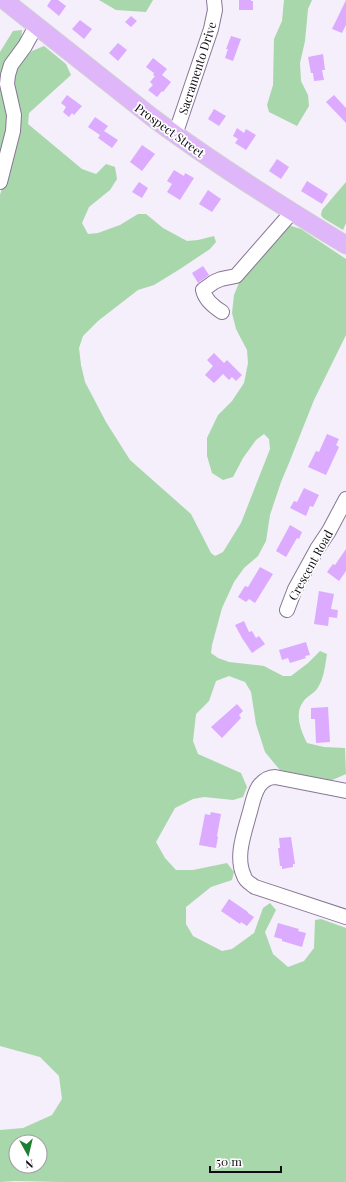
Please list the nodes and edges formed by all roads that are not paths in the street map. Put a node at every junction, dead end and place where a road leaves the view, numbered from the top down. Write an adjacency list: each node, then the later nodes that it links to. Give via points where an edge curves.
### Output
1 (4, 0): 3 (main road, Prospect Street)
2 (214, 0): 4 (street, Sacramento Drive, via 215,10 211,29)
3 (36, 26): 4 (main road, Prospect Street); 5 (street, via 11,65 8,75 7,84 14,115 13,131)
4 (175, 135): 6 (main road, Prospect Street)
5 (0, 182)
6 (292, 212): 7 (main road, Prospect Street); 8 (street, via 236,276 221,279 203,290 211,304)
7 (346, 245)
8 (222, 312)
9 (346, 500): 10 (street, Crescent Road, via 295,589)
10 (287, 610)
11 (346, 791): 12 (street, via 271,777 260,786 254,796 241,854 245,879 255,887)
12 (346, 917)

